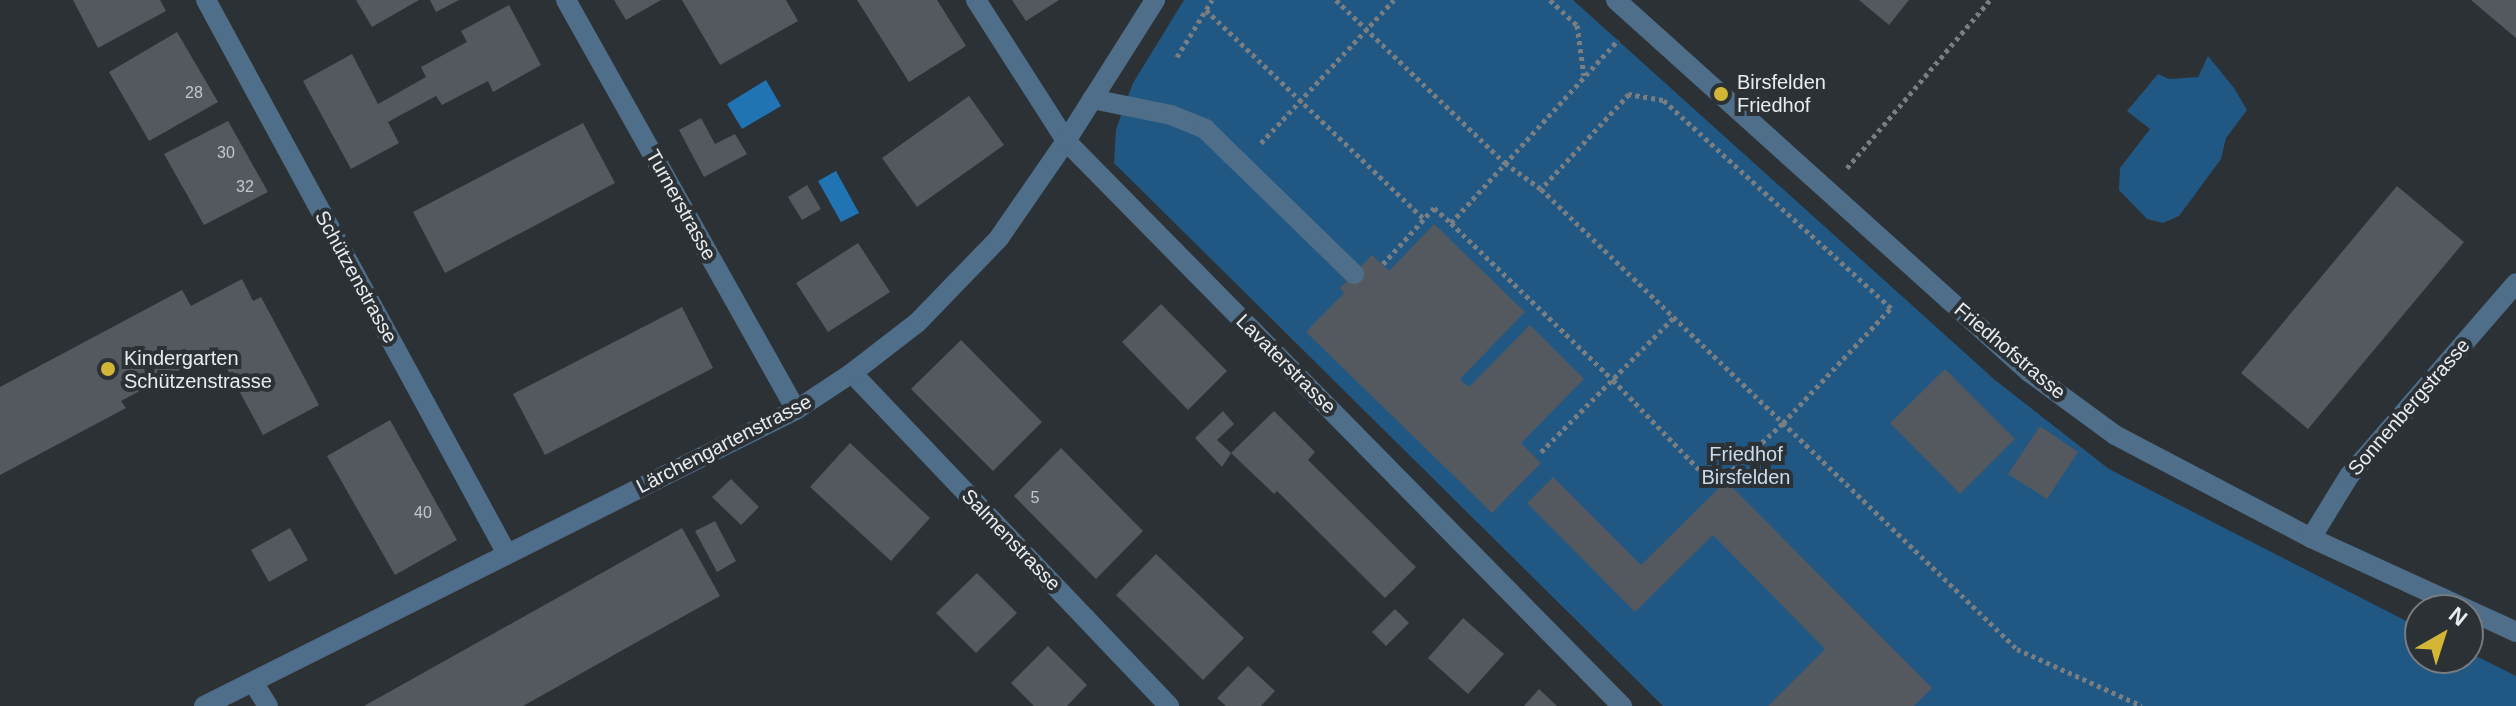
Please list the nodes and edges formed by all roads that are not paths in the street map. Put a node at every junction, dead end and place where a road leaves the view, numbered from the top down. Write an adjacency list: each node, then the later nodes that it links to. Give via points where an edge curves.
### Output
1 (206, 0): 13 (street, Schützenstrasse)
2 (566, 0): 11 (street, Turnerstrasse)
3 (976, 0): 7 (street, Lavaterstrasse)
4 (1155, 0): 6 (street, Lärchengartenstrasse)
5 (1616, 0): 12 (street, Friedhofstrasse, via 2029,372 2115,435)
6 (1092, 99): 7 (street, Lärchengartenstrasse); 8 (street, via 1171,115 1205,129)
7 (1066, 141): 10 (street, Lärchengartenstrasse, via 999,238 963,278 918,322); 19 (street, Lavaterstrasse)
8 (1354, 274)
9 (2516, 283): 12 (street, Sonnenbergstrasse, via 2349,476)
10 (852, 373): 11 (street, Lärchengartenstrasse); 18 (street, Salmenstrasse)
11 (796, 410): 13 (street, Lärchengartenstrasse)
12 (2311, 538): 14 (street, Friedhofstrasse)
13 (507, 554): 15 (street, Lärchengartenstrasse)
14 (2516, 632)
15 (253, 682): 16 (street, Lärchengartenstrasse); 17 (street)
16 (204, 706)
17 (268, 706)
18 (1169, 706)
19 (1622, 706)

